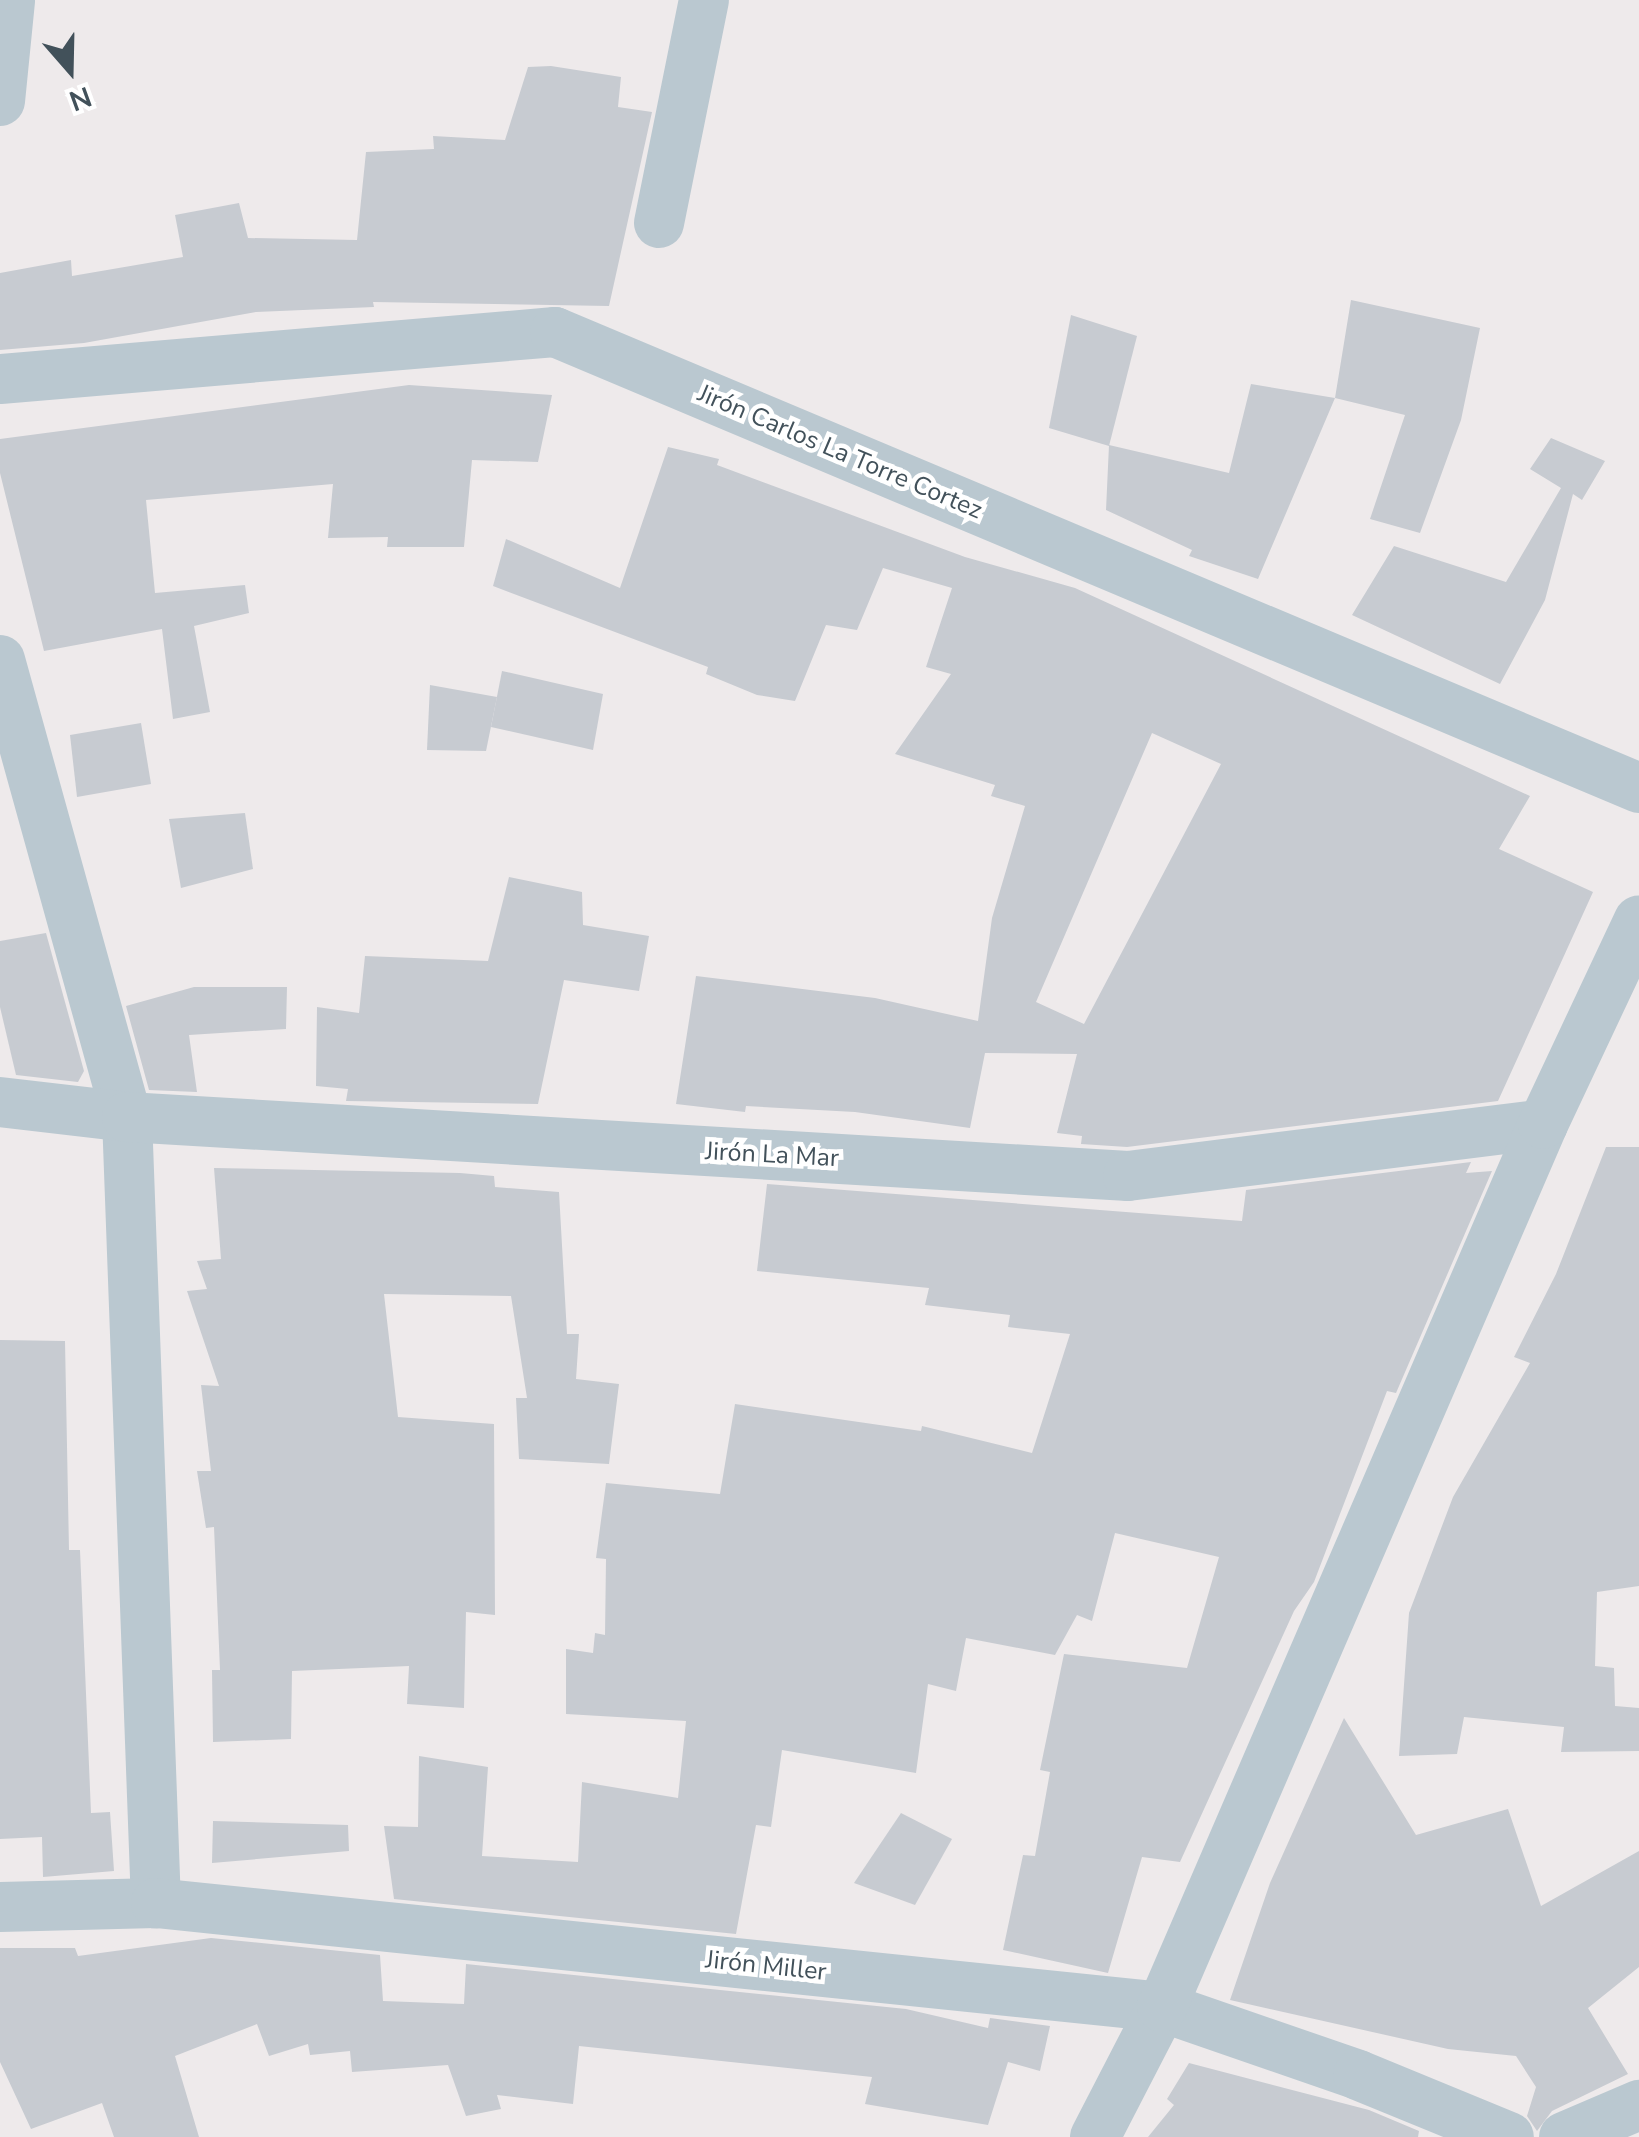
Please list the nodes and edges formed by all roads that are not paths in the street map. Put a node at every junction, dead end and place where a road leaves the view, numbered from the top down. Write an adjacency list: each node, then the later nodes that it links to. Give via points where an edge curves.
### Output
1 (10, 0): 3 (street)
2 (704, 0): 4 (street)
3 (0, 101)
4 (659, 223)
5 (0, 380): 7 (street, Jirón Carlos La Torre Cortez, via 555,332)
6 (0, 660): 10 (street)
7 (1639, 788)
8 (1639, 920): 11 (street)
9 (0, 1102): 10 (street, Jirón La Mar)
10 (127, 1117): 11 (street, Jirón La Mar, via 1128,1176); 12 (street)
11 (1542, 1124): 14 (street)
12 (156, 1902): 13 (street, Jirón Miller); 14 (street, Jirón Miller)
13 (0, 1907)
14 (1162, 2007): 16 (street); 17 (street, Jirón Miller, via 1358,2075)
15 (1639, 2105): 18 (street)
16 (1094, 2137)
17 (1509, 2137)
18 (1564, 2137)

